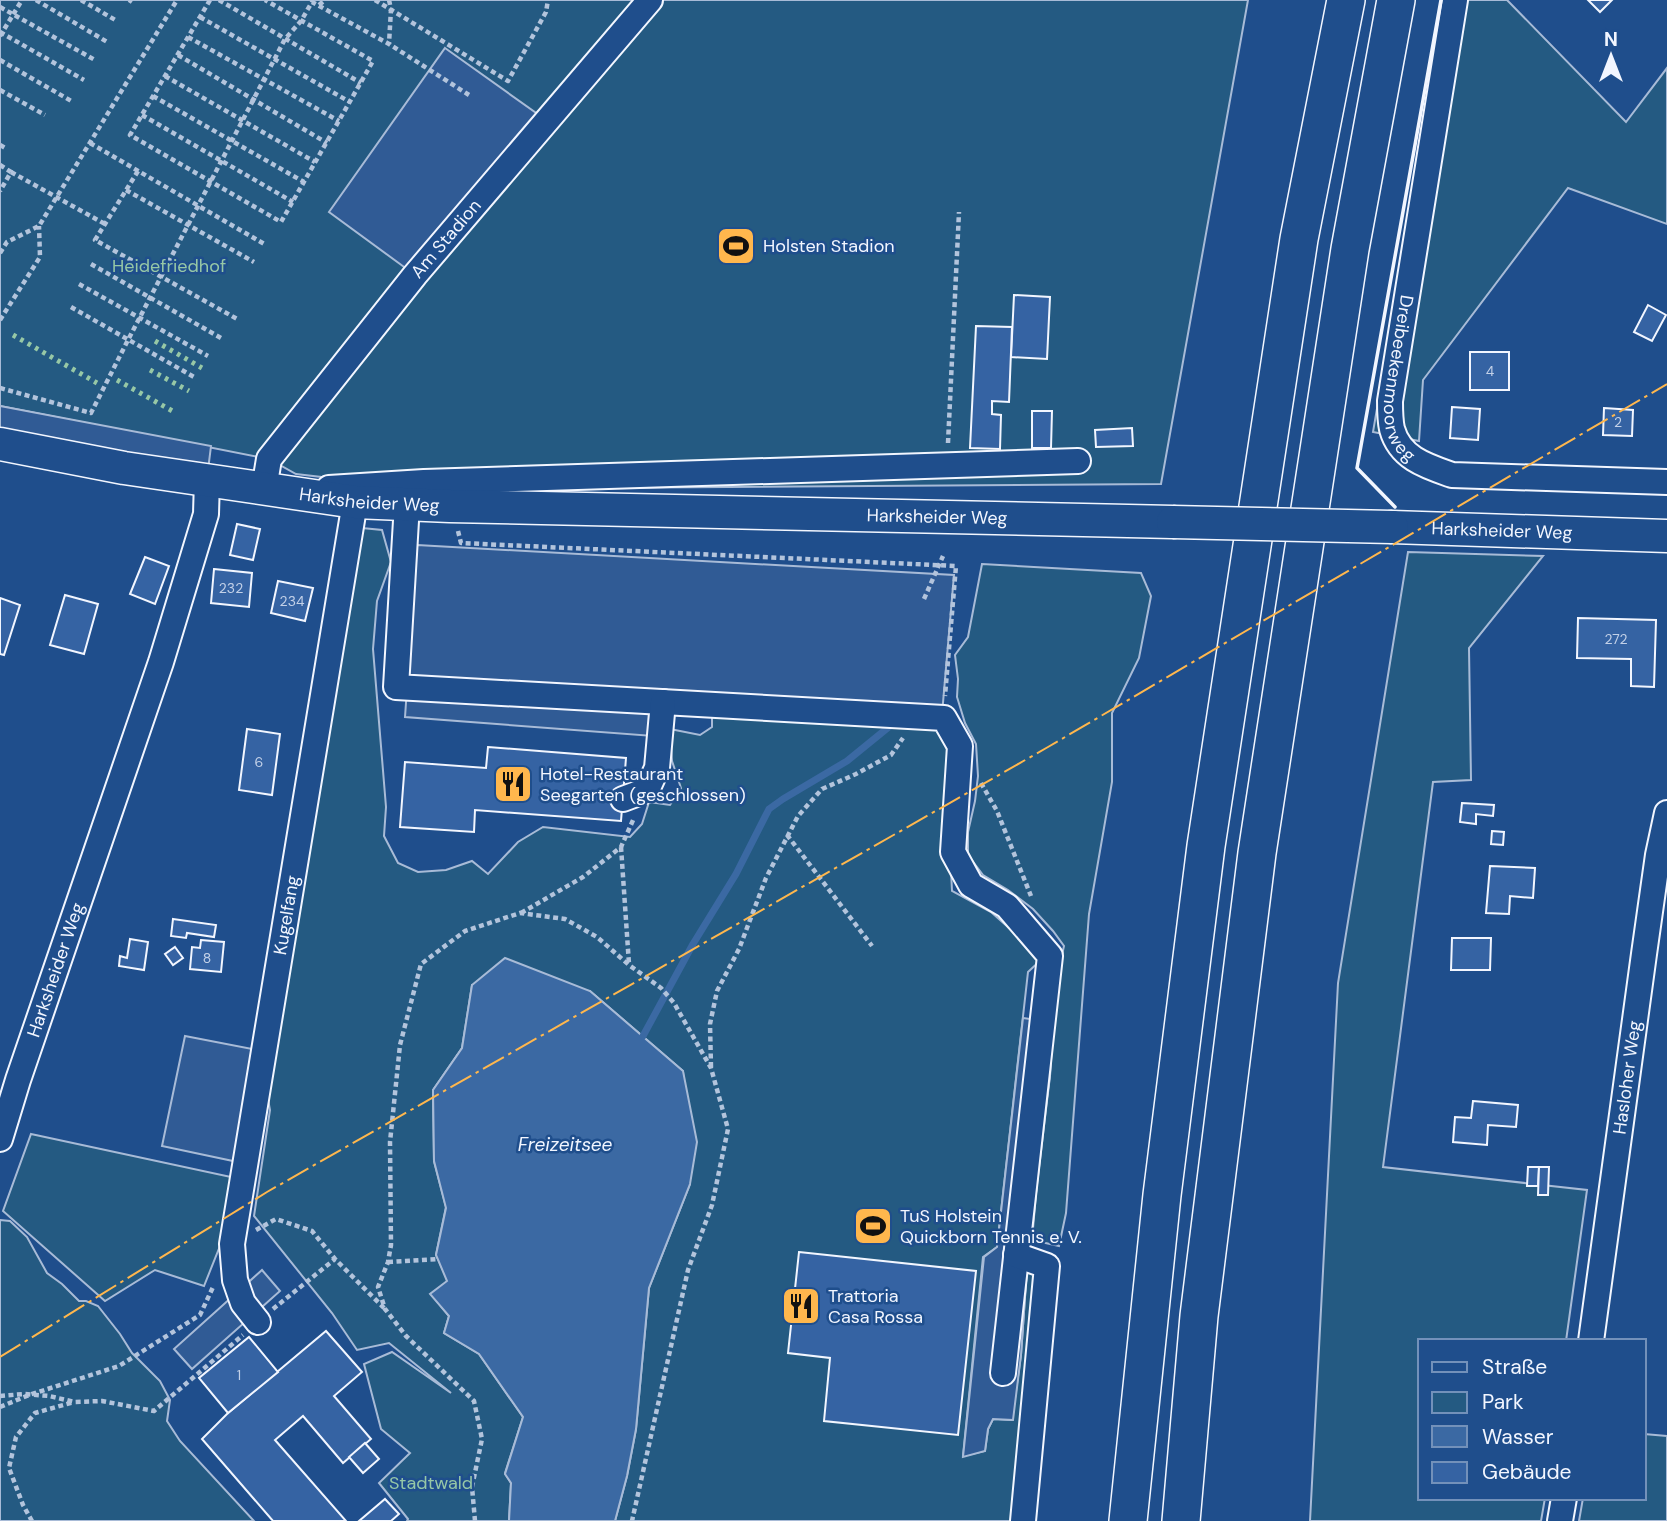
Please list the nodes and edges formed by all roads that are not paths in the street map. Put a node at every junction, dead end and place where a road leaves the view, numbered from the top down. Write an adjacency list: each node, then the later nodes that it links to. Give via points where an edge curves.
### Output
1 (650, 0): 9 (street, Am Stadion, via 415,275 269,459)
2 (1346, 0): 24 (highway, via 1299,239 1206,846 1162,1195)
3 (1396, 0): 25 (highway, via 1350,249 1257,853 1199,1316)
4 (1455, 0): 8 (street, Dreibeekenmoorweg, via 1390,401 1392,429 1402,450 1424,465 1452,475)
5 (0, 444): 7 (main road, Harksheider Weg)
6 (1078, 461): 9 (street)
7 (207, 481): 9 (main road, Harksheider Weg); 17 (street, Harksheider Weg, via 206,514 161,662)
8 (1667, 482)
9 (271, 490): 10 (main road, Harksheider Weg)
10 (355, 502): 11 (main road, Harksheider Weg); 19 (street, Kugelfang, via 232,1244 235,1280)
11 (407, 504): 12 (main road, Harksheider Weg, bridge); 13 (street, via 396,687)
12 (1667, 536)
13 (663, 702): 14 (street, via 657,768 647,790); 18 (street, via 931,717 960,746 953,852 971,885 1007,906 1050,956)
14 (623, 799)
15 (1667, 813): 16 (street, Hasloher Weg)
16 (1663, 856): 20 (street, Hasloher Weg, via 1625,1086)
17 (0, 1139)
18 (1016, 1255): 21 (street); 23 (street, via 1047,1266)
19 (252, 1328)
20 (1591, 1339)
21 (1003, 1373)
22 (1564, 1500): 26 (street)
23 (1023, 1521)
24 (1128, 1521)
25 (1181, 1521)
26 (1560, 1521)

